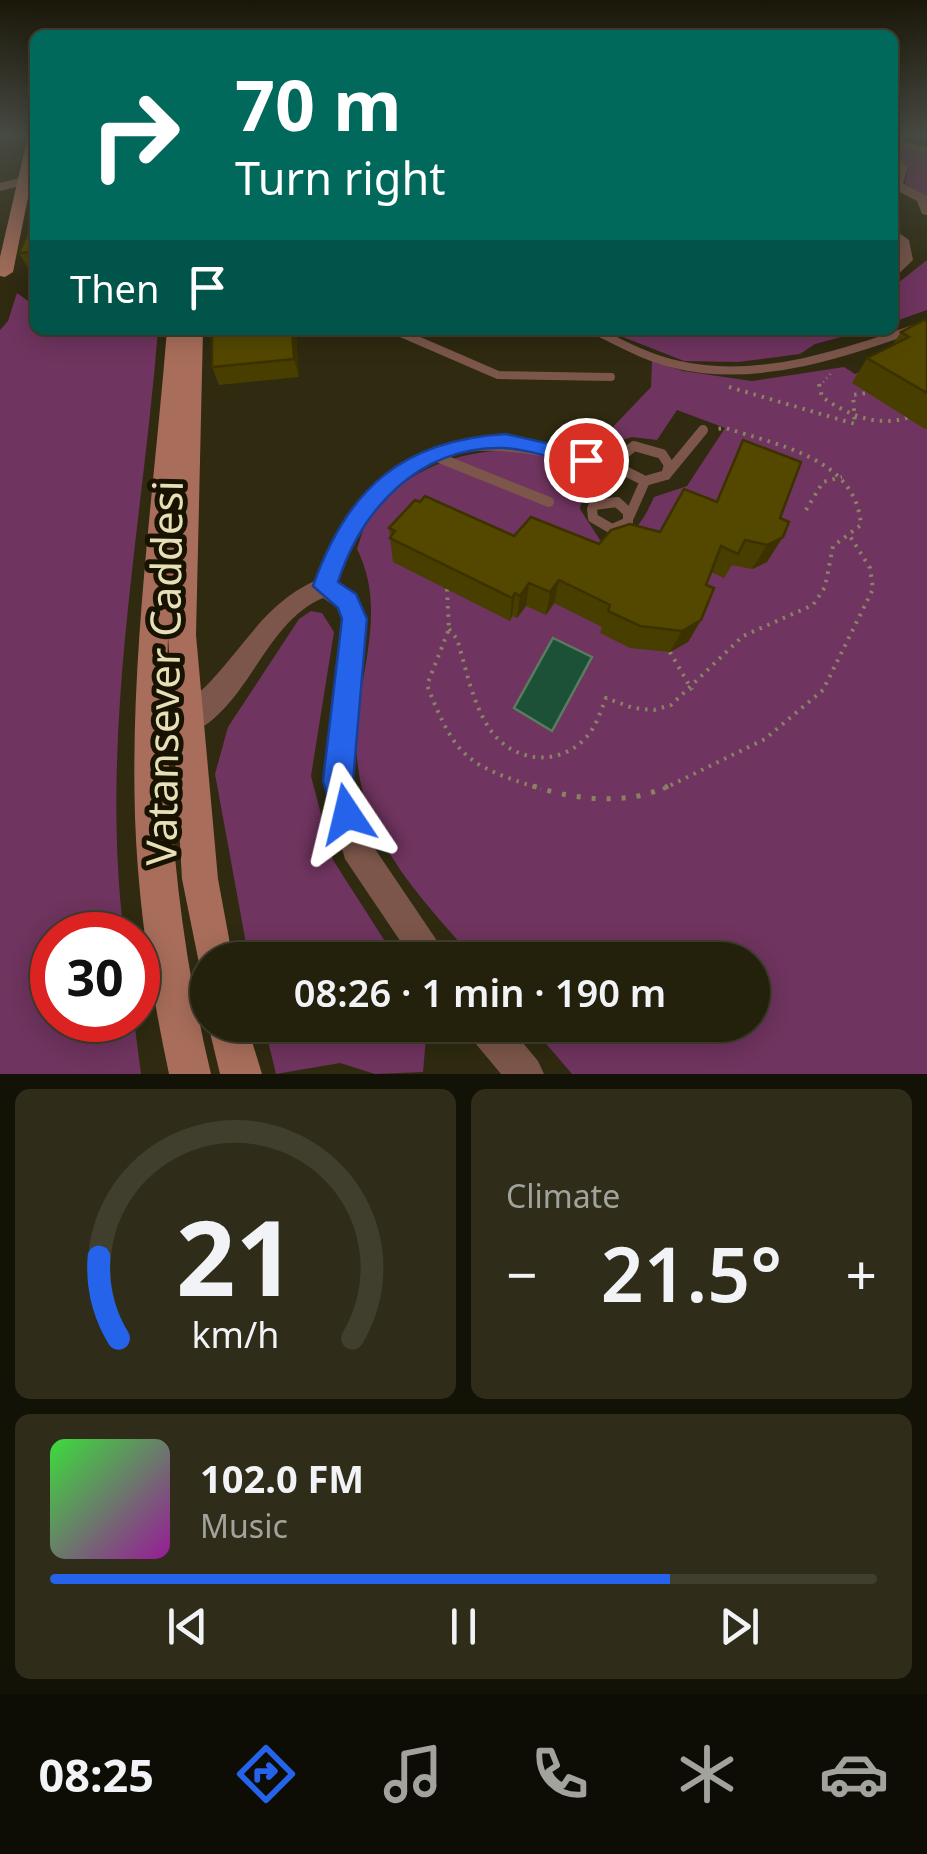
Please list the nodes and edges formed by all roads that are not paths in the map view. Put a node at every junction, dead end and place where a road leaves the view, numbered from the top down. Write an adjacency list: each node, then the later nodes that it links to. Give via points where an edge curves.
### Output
1 (898, 186): 3 (street)
2 (30, 191): 6 (main road)
3 (926, 204)
4 (898, 237): 5 (street, via 913,260)
5 (898, 271)
6 (3, 279)
7 (927, 324): 8 (lane)
8 (898, 334)
9 (176, 335): 25 (main road, Vatansever Caddesi)
10 (194, 335): 25 (main road, Vatansever Caddesi, via 182,635)
11 (406, 335): 14 (lane, via 498,375)
12 (605, 335): 13 (lane, via 684,367 744,369)
13 (895, 335)
14 (611, 377)
15 (703, 430): 19 (lane)
16 (432, 454): 17 (lane, via 506,441); 21 (lane); 24 (lane, via 378,488 337,551)
17 (609, 466): 18 (lane); 22 (lane)
18 (623, 470): 19 (lane, via 622,453 642,446 667,459); 20 (lane)
19 (666, 475): 20 (lane)
20 (646, 481): 23 (lane)
21 (549, 502)
22 (594, 505): 23 (lane, via 615,501); 23 (lane, via 593,518 606,528)
23 (629, 518)
24 (325, 586): 25 (street, via 310,589 287,609 212,705); 27 (street, via 348,602 355,619 338,781 356,848)
25 (170, 728): 26 (main road, Vatansever Caddesi); 30 (main road, Vatansever Caddesi, via 152,816 161,921)
26 (211, 942)
27 (420, 942)
28 (232, 1042): 31 (main road)
29 (498, 1042): 32 (street)
30 (190, 1074)
31 (241, 1074)
32 (524, 1074)

